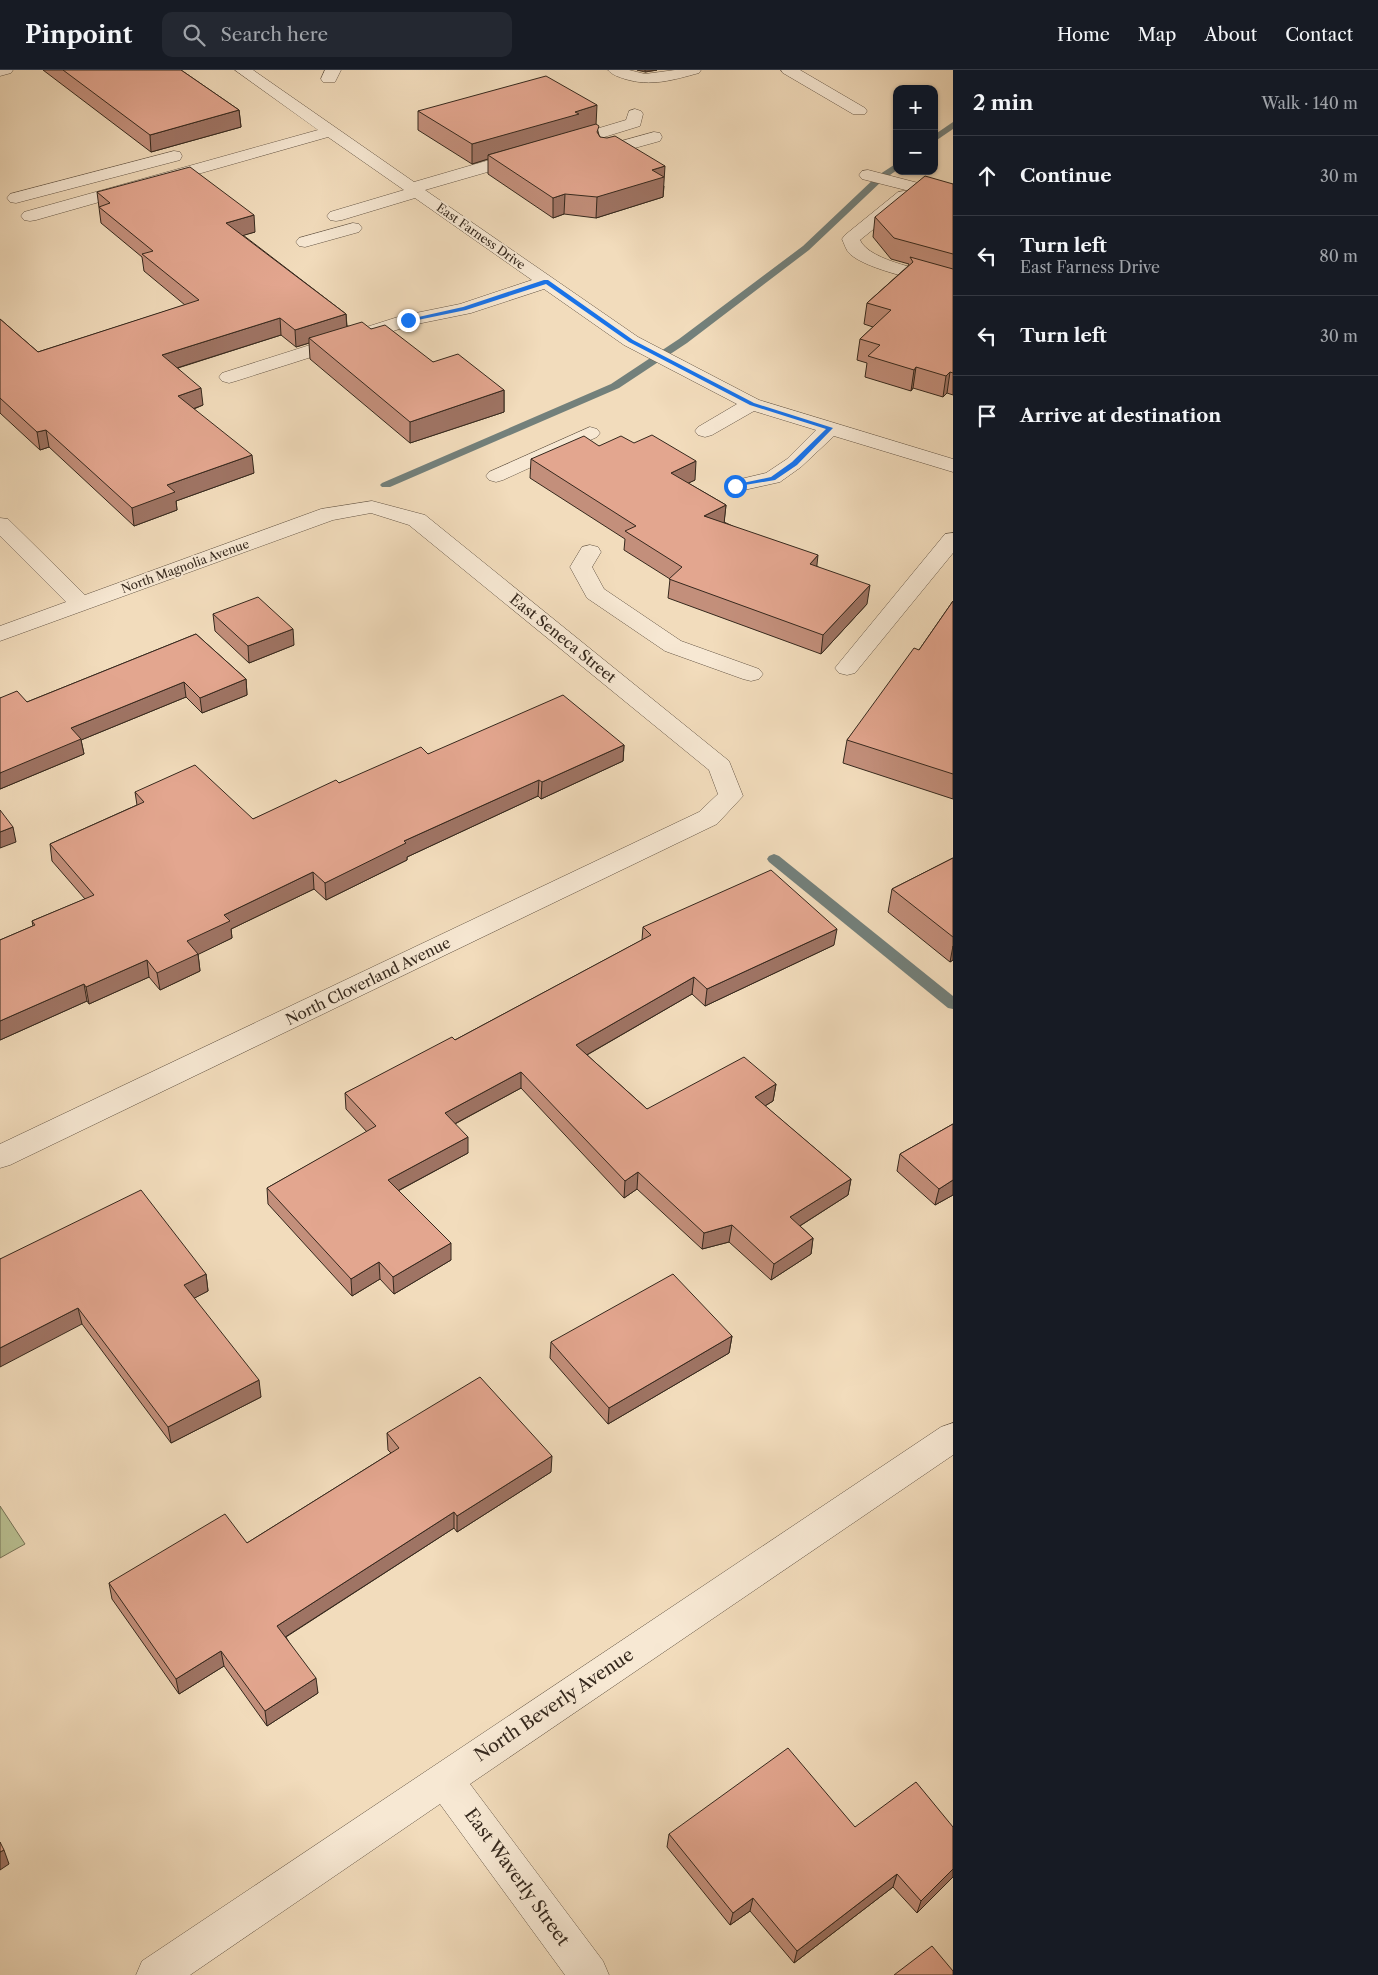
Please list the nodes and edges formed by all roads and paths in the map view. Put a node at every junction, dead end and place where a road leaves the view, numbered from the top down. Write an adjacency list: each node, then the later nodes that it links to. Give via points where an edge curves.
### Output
1 (5, 70): 6 (street)
2 (243, 70): 9 (street, East Farness Drive)
3 (616, 70): 4 (street, via 629,77 647,80)
4 (693, 70)
5 (789, 70): 7 (street)
6 (0, 71)
7 (859, 111)
8 (635, 114): 17 (street, via 634,123 546,149)
9 (312, 118): 10 (street); 11 (street, East Farness Drive)
10 (293, 124)
11 (331, 131): 17 (street, East Farness Drive); 21 (street)
12 (654, 136): 14 (street)
13 (188, 152): 20 (street)
14 (590, 156)
15 (868, 175): 16 (street)
16 (915, 187): 19 (street); 26 (street, via 851,239 856,250 877,262)
17 (421, 194): 18 (street); 22 (street); 25 (street, East Farness Drive)
18 (451, 196)
19 (953, 197)
20 (16, 198)
21 (30, 216)
22 (336, 216)
23 (352, 228): 24 (street)
24 (305, 242)
25 (546, 282): 27 (street, via 464,309 408,320); 28 (street, East Farness Drive, via 631,341)
26 (953, 283)
27 (229, 377)
28 (752, 404): 29 (street, East Farness Drive); 30 (street)
29 (830, 428): 32 (street, East Farness Drive); 34 (street, via 794,463 773,478)
30 (705, 431)
31 (590, 433): 33 (street)
32 (953, 466)
33 (496, 476)
34 (745, 484)
35 (372, 507): 39 (street, North Magnolia Avenue, via 329,514); 43 (street, East Seneca Street, via 418,520 720,766)
36 (0, 524): 39 (street)
37 (950, 542): 41 (street)
38 (590, 552): 42 (street, via 581,567 595,593 672,646)
39 (81, 604): 40 (street, North Magnolia Avenue)
40 (0, 634)
41 (847, 668)
42 (751, 674)
43 (731, 796): 44 (street, North Cloverland Avenue, via 708,818)
44 (0, 1157)
45 (953, 1437): 46 (street, North Beverly Avenue)
46 (444, 1779): 47 (street, North Beverly Avenue); 48 (street, East Waverly Street)
47 (156, 1975)
48 (589, 1975)

